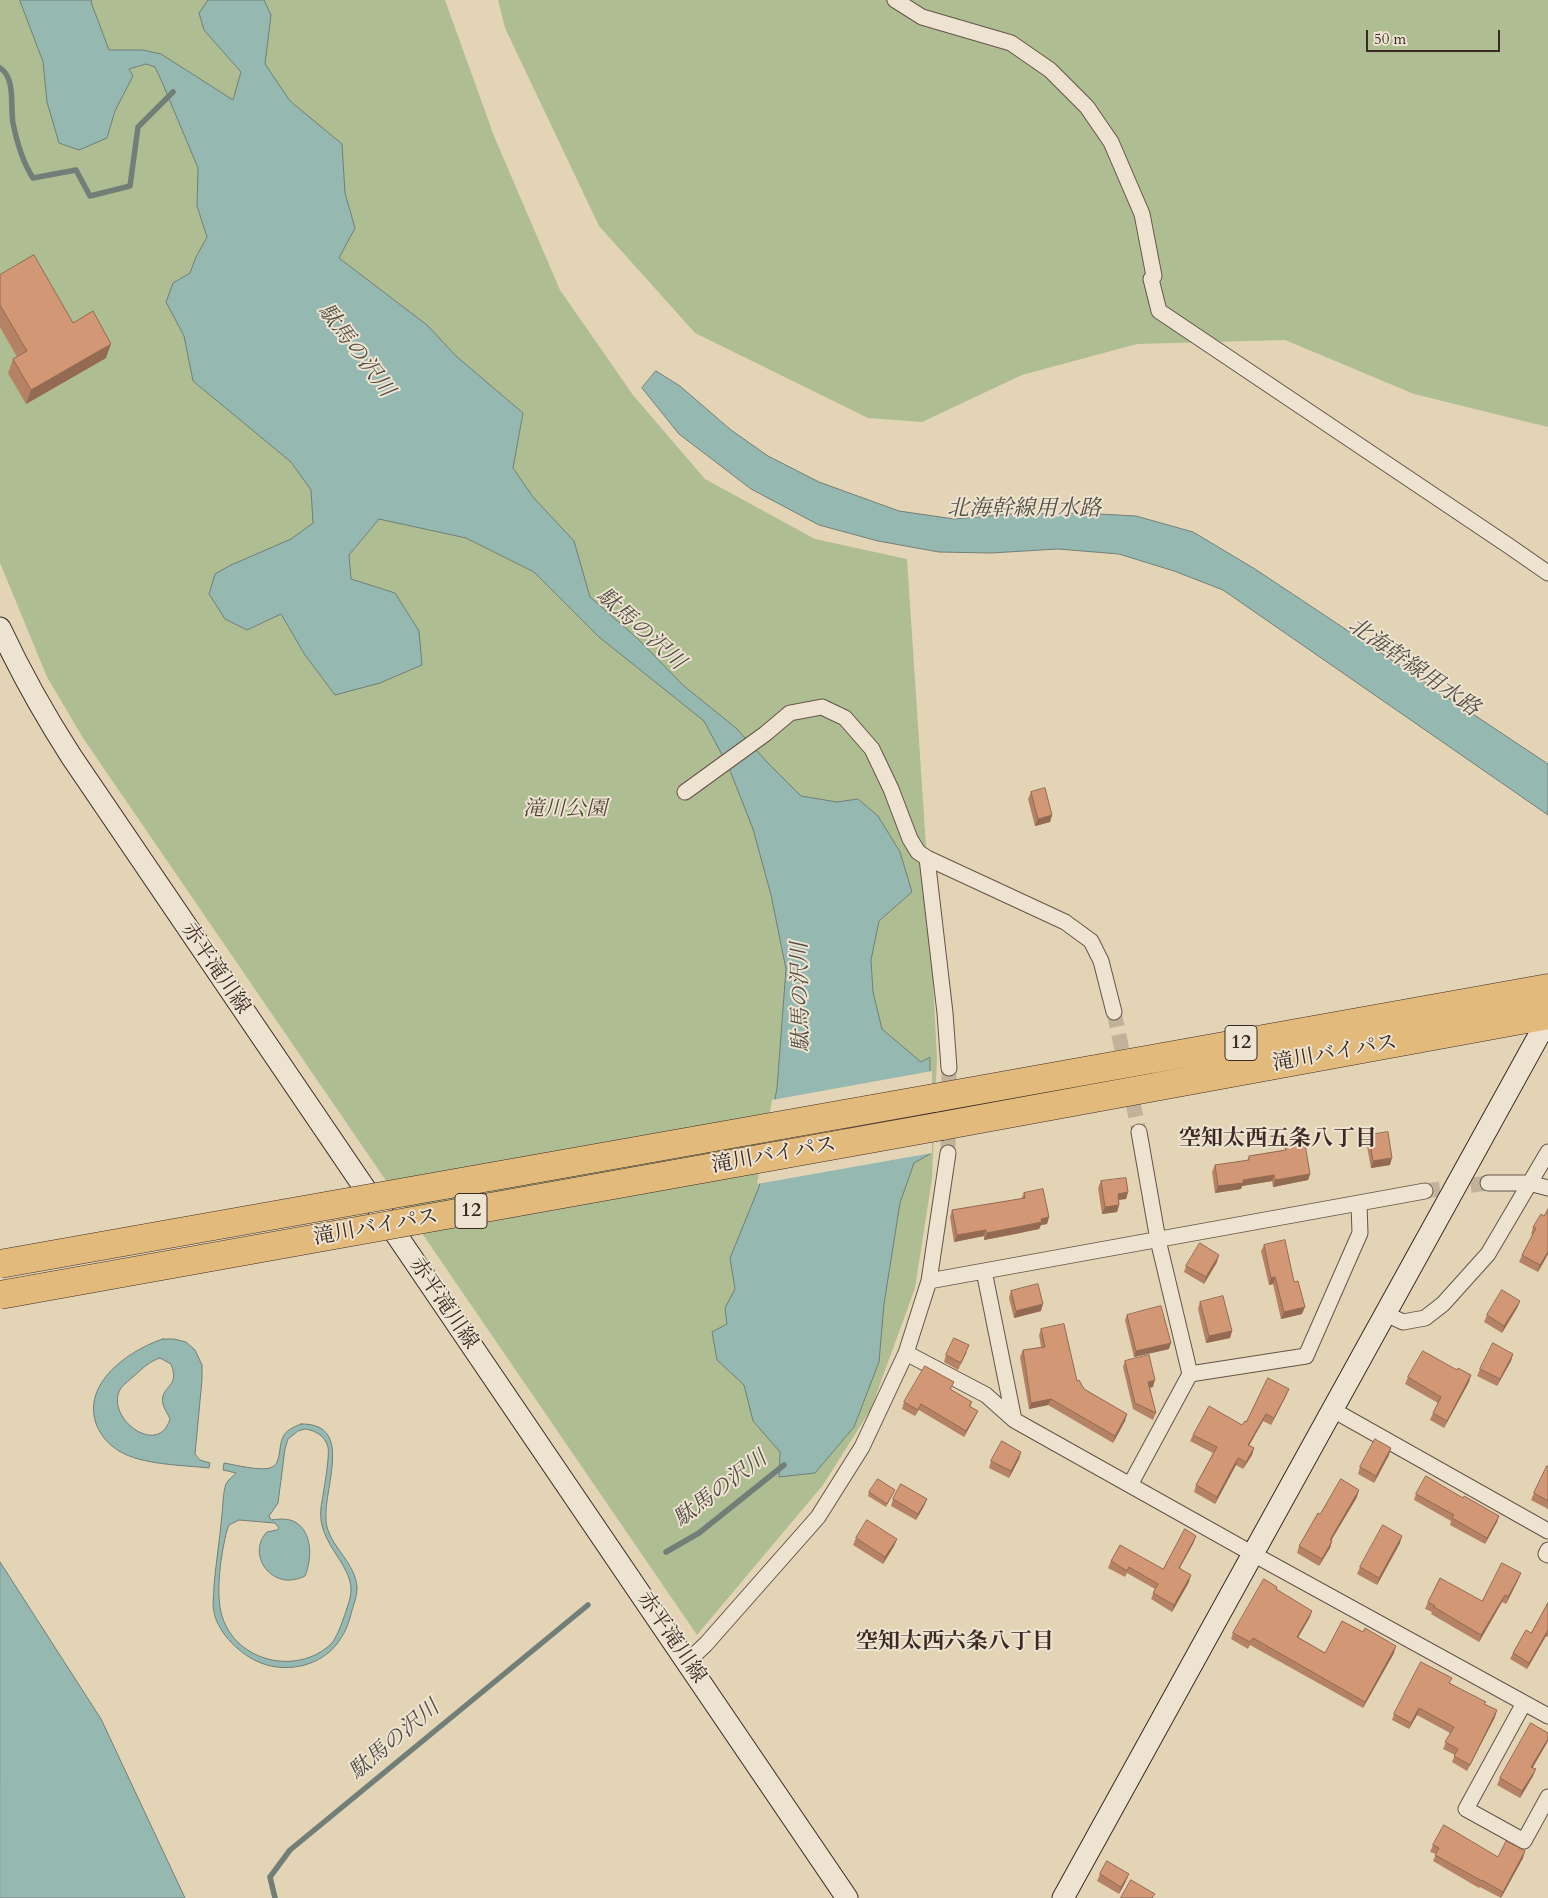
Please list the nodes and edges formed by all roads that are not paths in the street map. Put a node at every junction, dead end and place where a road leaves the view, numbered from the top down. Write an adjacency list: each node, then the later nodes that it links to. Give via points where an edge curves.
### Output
1 (895, 0): 2 (street, via 922,17 1011,43 1050,70 1087,107 1111,142 1142,214 1159,311)
2 (1548, 574)
3 (0, 628): 5 (main road, 赤平滝川線)
4 (0, 658): 5 (street)
5 (20, 671): 35 (main road, 赤平滝川線, via 81,771)
6 (685, 792): 7 (street, via 790,714 822,707 845,718 872,749 910,839 918,852)
7 (927, 858): 9 (street, via 1065,922 1091,941 1101,961); 11 (street)
8 (1548, 988): 21 (highway, 滝川バイパス / 12, bridge)
9 (1114, 1012)
10 (1548, 1017): 24 (highway, 滝川バイパス / 12, bridge); 25 (main road)
11 (949, 1068)
12 (1139, 1132): 20 (street)
13 (1548, 1152): 16 (street)
14 (948, 1153): 23 (street)
15 (1488, 1183): 16 (street)
16 (1529, 1183): 17 (street); 25 (street, via 1488,1254 1443,1304 1425,1318 1403,1322)
17 (1548, 1188)
18 (1425, 1191): 19 (street)
19 (1359, 1204): 20 (street); 27 (street, via 1360,1233 1306,1356)
20 (1158, 1240): 22 (street); 27 (street)
21 (0, 1264)
22 (984, 1271): 23 (street); 29 (street)
23 (929, 1281): 26 (street)
24 (0, 1295)
25 (1386, 1314): 28 (main road)
26 (906, 1353): 29 (street, via 986,1395); 35 (street, via 862,1447 818,1517)
27 (1190, 1374): 30 (street)
28 (1333, 1410): 31 (street); 33 (main road)
29 (1014, 1420): 30 (street)
30 (1130, 1485): 33 (street)
31 (1548, 1531)
32 (1548, 1550): 34 (street)
33 (1253, 1554): 36 (street); 40 (main road)
34 (1548, 1556)
35 (687, 1662): 39 (main road, 赤平滝川線)
36 (1524, 1703): 37 (street); 38 (street, via 1466,1809 1524,1841)
37 (1548, 1716)
38 (1548, 1797)
39 (847, 1898)
40 (1063, 1898)

